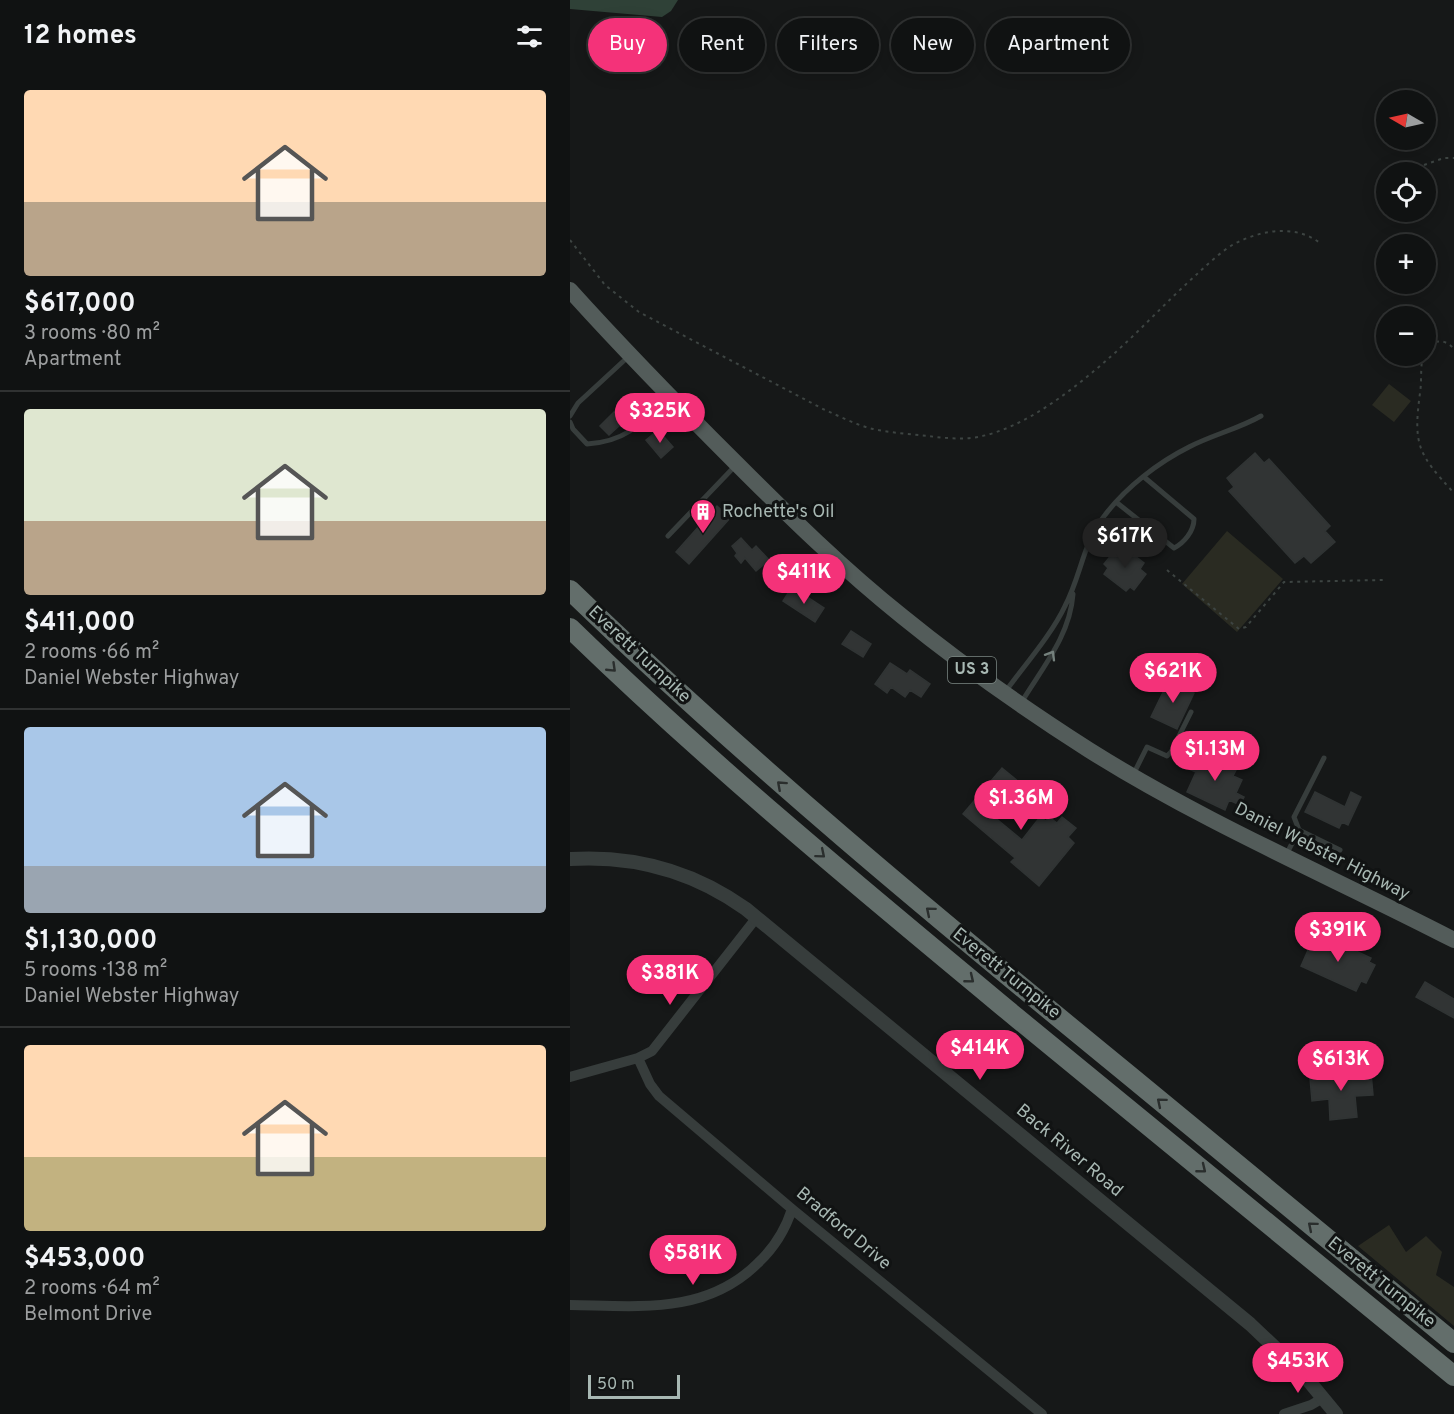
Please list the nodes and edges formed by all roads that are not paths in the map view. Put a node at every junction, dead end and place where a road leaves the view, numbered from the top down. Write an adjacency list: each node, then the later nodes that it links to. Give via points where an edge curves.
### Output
1 (570, 290): 2 (main road, Daniel Webster Highway / US 3)
2 (630, 355): 3 (lane, via 578,403); 7 (main road, Daniel Webster Highway / US 3)
3 (570, 416)
4 (1261, 416): 8 (lane, via 1190,446)
5 (570, 422): 6 (lane, via 587,444 618,439)
6 (630, 431)
7 (737, 464): 10 (lane); 14 (main road, Daniel Webster Highway / US 3, via 866,587)
8 (1144, 477): 9 (lane); 9 (lane, via 1194,519 1194,527 1181,544 1174,548)
9 (1116, 502): 11 (lane, via 1089,540)
10 (668, 536)
11 (1074, 589): 14 (lane, via 1055,625); 15 (lane, one-way to 11, via 1065,628)
12 (570, 590): 29 (highway, Everett Turnpike, one-way to 12, via 804,805)
13 (570, 628): 30 (highway, Everett Turnpike, one-way to 30, via 781,820)
14 (1004, 693): 15 (main road, Daniel Webster Highway / US 3)
15 (1020, 704): 18 (main road, Daniel Webster Highway / US 3)
16 (1191, 712): 18 (lane, via 1171,752 1167,756 1147,747)
17 (1324, 758): 19 (lane, via 1294,817)
18 (1132, 776): 21 (main road, Daniel Webster Highway / US 3)
19 (1299, 830): 20 (lane); 21 (lane)
20 (1340, 850)
21 (1285, 856): 24 (main road, Daniel Webster Highway / US 3)
22 (570, 859): 23 (street, Back River Road, via 628,860 670,869 710,887)
23 (757, 917): 25 (street, via 656,1047); 31 (street, Back River Road, via 1250,1324 1292,1362)
24 (1454, 940)
25 (638, 1058): 26 (street); 27 (street, Bradford Drive, via 659,1096)
26 (570, 1077)
27 (792, 1209): 28 (street, via 786,1229 769,1252 738,1281 712,1294 671,1305); 32 (street, Bradford Drive)
28 (570, 1305)
29 (1454, 1343)
30 (1454, 1376)
31 (1323, 1398): 33 (street); 34 (street, Back River Road)
32 (1042, 1414)
33 (1284, 1414)
34 (1336, 1414)

